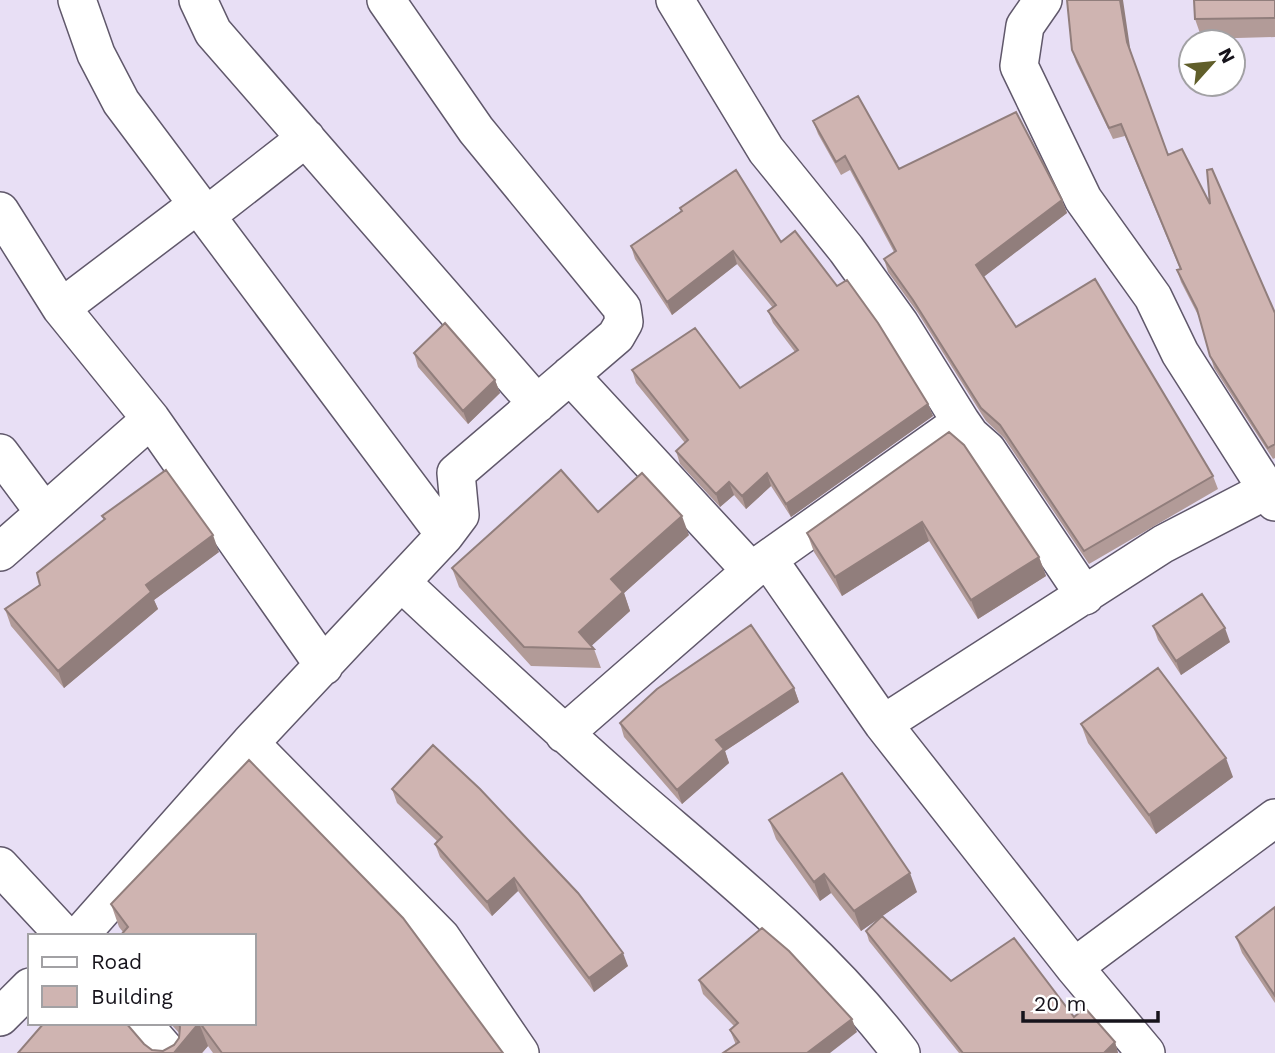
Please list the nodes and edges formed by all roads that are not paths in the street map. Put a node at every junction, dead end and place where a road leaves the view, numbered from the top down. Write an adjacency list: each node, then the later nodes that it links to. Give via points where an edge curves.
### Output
1 (76, 0): 7 (street, via 121,102)
2 (198, 0): 6 (street, via 214,32)
3 (386, 0): 10 (street, via 476,130 622,308 624,322 616,336)
4 (675, 0): 13 (street, via 766,150 900,324)
5 (1043, 0): 15 (street, via 1025,26 1019,66 1083,199 1153,297 1180,353)
6 (306, 138): 7 (street); 11 (street)
7 (202, 210): 9 (street); 17 (street)
8 (0, 211): 9 (street)
9 (61, 308): 12 (street)
10 (570, 375): 11 (street); 19 (street)
11 (537, 404): 17 (street, via 456,473 460,515)
12 (151, 419): 16 (street); 22 (street)
13 (961, 422): 19 (street); 21 (street, via 987,450)
14 (0, 453): 16 (street)
15 (1271, 496): 21 (street, via 1163,544)
16 (44, 512): 18 (street)
17 (445, 535): 20 (street)
18 (0, 552)
19 (759, 565): 23 (street); 24 (street)
20 (402, 583): 22 (street); 24 (street)
21 (1085, 596): 23 (street)
22 (324, 666): 25 (street)
23 (883, 724): 30 (street)
24 (564, 734): 36 (street, via 790,930)
25 (250, 743): 29 (street); 35 (street, via 440,937)
26 (1275, 818): 30 (street)
27 (0, 866): 28 (street)
28 (63, 934)
29 (81, 934)
30 (1074, 967): 37 (street)
31 (28, 988): 32 (street)
32 (0, 1017)
33 (144, 1025): 34 (street)
34 (168, 1053)
35 (520, 1053)
36 (901, 1053)
37 (1146, 1053)

